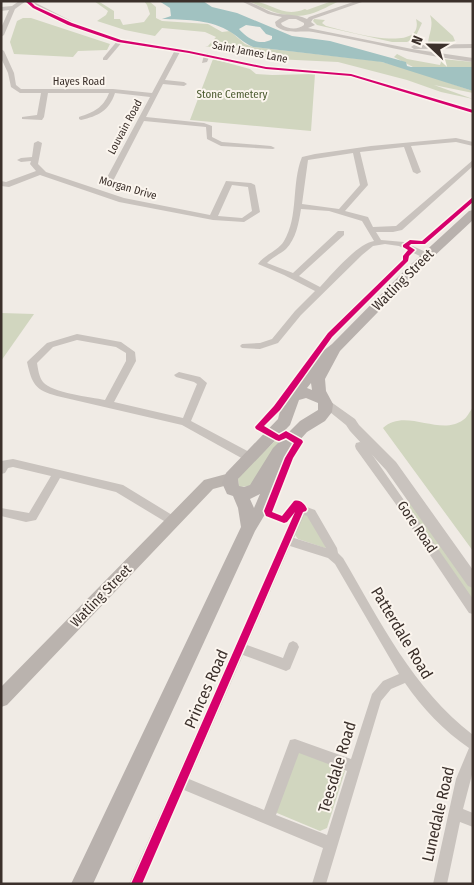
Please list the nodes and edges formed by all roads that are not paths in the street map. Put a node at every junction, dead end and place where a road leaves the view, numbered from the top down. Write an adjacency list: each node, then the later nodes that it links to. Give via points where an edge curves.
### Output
1 (23, 1): 8 (street)
2 (27, 1): 15 (street, Saint James Lane, via 34,8 70,24)
3 (236, 1): 11 (street)
4 (244, 1): 9 (street)
5 (345, 1): 10 (street)
6 (356, 2): 12 (street)
7 (1, 10): 8 (street)
8 (12, 11): 14 (street)
9 (288, 17): 10 (street); 11 (street)
10 (299, 18): 12 (street)
11 (278, 22): 13 (street, via 287,30)
12 (307, 22): 13 (street); 16 (street, via 324,29 395,44)
13 (303, 29): 20 (street, via 401,50)
14 (1, 35)
15 (120, 41): 17 (street, Saint James Lane); 19 (street)
16 (473, 46)
17 (178, 50): 21 (street, Louvain Road); 26 (street, Saint James Lane, via 206,59 266,68 354,76)
18 (1, 51): 23 (street, Hayes Road, via 14,88)
19 (105, 59)
20 (473, 60)
21 (162, 82): 22 (street); 25 (street, Louvain Road)
22 (184, 84)
23 (45, 91): 24 (street, Hayes Road); 27 (street, Hayes Road, via 40,118)
24 (113, 91): 25 (street, Hayes Road); 28 (street, Hayes Road, via 109,104 96,114)
25 (154, 95): 29 (street, Louvain Road)
26 (473, 112)
27 (24, 118)
28 (81, 118)
29 (142, 119): 33 (street, via 202,124 209,126 209,138 221,144); 40 (street, Louvain Road)
30 (38, 143): 35 (street)
31 (473, 144): 32 (street, via 459,140)
32 (407, 145): 34 (street); 39 (street)
33 (271, 148)
34 (356, 150): 44 (street, via 305,159); 45 (street, via 364,185)
35 (35, 159): 36 (street); 38 (street, via 34,165)
36 (21, 160)
37 (473, 162): 48 (street, via 399,228)
38 (40, 172): 41 (street); 42 (street, Morgan Drive)
39 (417, 172)
40 (108, 183): 42 (street); 43 (street, Louvain Road)
41 (3, 186)
42 (88, 189): 43 (street, Morgan Drive)
43 (107, 195): 47 (street, Morgan Drive)
44 (298, 206): 45 (street); 52 (street, via 289,240 262,264)
45 (341, 211): 48 (street, via 365,219)
46 (473, 213): 51 (main road, Watling Street)
47 (213, 218): 47 (street, Morgan Drive, via 244,220 256,212 252,185 229,183)
48 (371, 229): 50 (street)
49 (341, 233): 52 (street)
50 (378, 242): 51 (street, via 402,245); 53 (street, via 359,253)
51 (427, 256): 55 (main road, Watling Street)
52 (294, 277): 53 (street)
53 (321, 291): 54 (street, via 275,341)
54 (245, 346)
55 (335, 349): 57 (main road, Watling Street, via 319,374 318,387); 58 (main road, Watling Street, via 321,361)
56 (179, 375): 61 (street, via 197,379 202,385)
57 (324, 400): 58 (main road, via 302,393); 60 (main road, via 325,410); 62 (street, Gore Road)
58 (290, 401): 65 (main road, via 284,424)
59 (108, 404): 59 (street, via 46,390 35,378 32,362 50,344 77,337 118,344 130,352 130,362); 61 (street)
60 (318, 418): 62 (street, Gore Road, via 334,419); 64 (main road, via 303,426)
61 (186, 422): 65 (street)
62 (354, 428): 69 (street, Gore Road, via 391,466)
63 (360, 446): 69 (street, Gore Road)
64 (284, 449): 68 (main road, via 278,452 256,488 249,493); 73 (main road, Princes Road, via 270,494)
65 (249, 457): 68 (main road)
66 (1, 470): 67 (street, via 11,463)
67 (57, 474): 71 (street, via 32,517); 72 (street, via 120,489)
68 (236, 488): 72 (main road, Watling Street, via 201,493); 73 (main road, via 246,508)
69 (406, 498): 76 (street, Gore Road); 77 (street, Gore Road)
70 (303, 509): 74 (street, Princes Road); 75 (street, Patterdale Road, via 312,514 334,551)
71 (1, 512)
72 (173, 521): 81 (main road, Watling Street)
73 (249, 527): 90 (main road, Princes Road)
74 (287, 540): 75 (street); 79 (street, Princes Road)
75 (332, 555): 80 (street, Patterdale Road, via 339,561)
76 (473, 582)
77 (473, 609)
78 (293, 646): 79 (street, via 286,665)
79 (239, 648): 85 (street, Princes Road)
80 (407, 676): 82 (street, Patterdale Road, via 432,707); 84 (street, Teesdale Road, via 387,685 376,698)
81 (1, 699)
82 (473, 743)
83 (473, 753): 86 (street, Lunedale Road)
84 (355, 768): 87 (street, via 295,744); 89 (street, Teesdale Road)
85 (180, 782): 87 (street); 91 (street, Princes Road)
86 (455, 813): 88 (street); 93 (street, Lunedale Road)
87 (268, 818): 89 (street)
88 (473, 820)
89 (331, 844): 92 (street, Teesdale Road)
90 (82, 884)
91 (136, 884)
92 (319, 884)
93 (440, 884)

